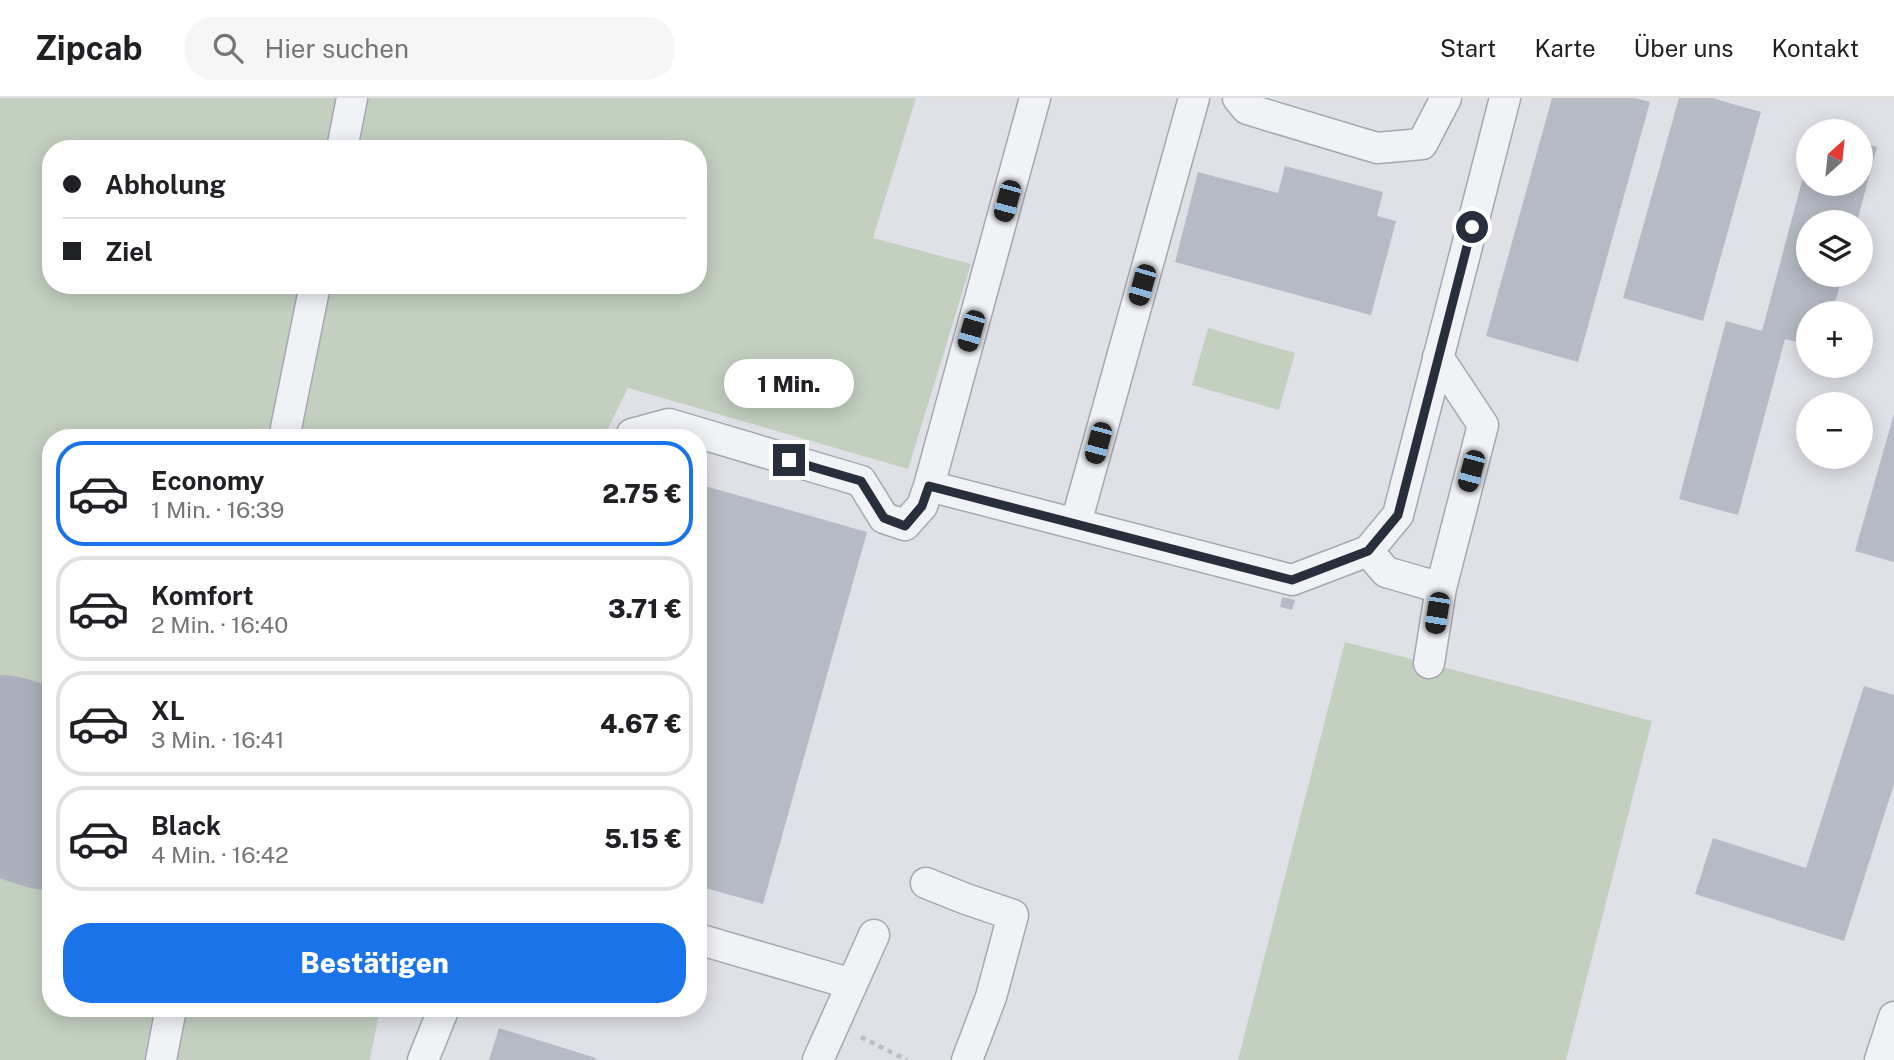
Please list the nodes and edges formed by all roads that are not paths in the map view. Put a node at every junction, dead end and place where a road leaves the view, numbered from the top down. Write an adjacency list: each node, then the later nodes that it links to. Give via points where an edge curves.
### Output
1 (352, 98): 7 (lane)
2 (1035, 98): 14 (lane)
3 (1194, 98): 15 (lane)
4 (1238, 98): 5 (lane, via 1247,109 1377,148 1422,144)
5 (1445, 98)
6 (1505, 98): 9 (lane)
7 (344, 140)
8 (313, 294): 10 (lane)
9 (1438, 357): 16 (lane, via 1398,515); 17 (lane, via 1483,425)
10 (286, 429)
11 (652, 429): 12 (lane, via 669,424)
12 (686, 429)
13 (707, 435): 14 (lane, via 861,481 884,518 905,526 922,506)
14 (929, 486): 15 (lane)
15 (1076, 523): 16 (lane, via 1292,580)
16 (1368, 551): 17 (lane, via 1386,572)
17 (1441, 588): 18 (lane)
18 (1429, 663)
19 (926, 883): 29 (lane, via 1013,915 991,997)
20 (874, 935): 22 (lane)
21 (707, 942): 22 (lane)
22 (852, 984): 28 (lane)
23 (169, 1017): 26 (lane)
24 (440, 1017): 27 (lane)
25 (1894, 1017): 30 (lane)
26 (161, 1060)
27 (423, 1060)
28 (818, 1060)
29 (967, 1060)
30 (1880, 1060)

